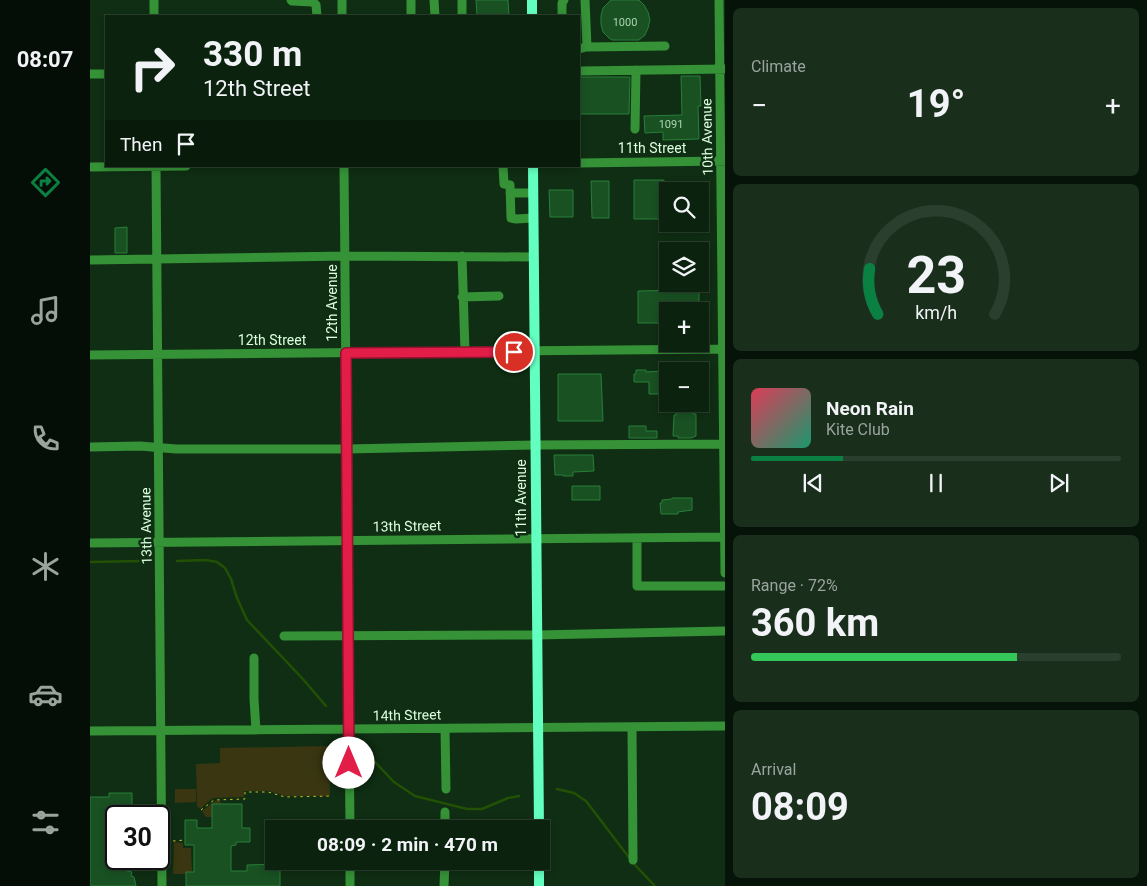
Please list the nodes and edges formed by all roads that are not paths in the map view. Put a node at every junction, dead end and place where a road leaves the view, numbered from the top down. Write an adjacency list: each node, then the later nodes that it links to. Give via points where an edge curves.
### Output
1 (154, 0): 11 (street)
2 (291, 0): 12 (street, via 313,2)
3 (342, 0): 13 (street)
4 (411, 0): 14 (street)
5 (434, 0): 15 (street)
6 (462, 0): 16 (street)
7 (532, 0): 17 (main road)
8 (564, 0): 18 (street)
9 (585, 0): 20 (street)
10 (720, 0): 21 (street, 10th Avenue)
11 (154, 15)
12 (317, 15)
13 (342, 15)
14 (411, 15)
15 (435, 15)
16 (462, 15)
17 (532, 15)
18 (562, 15)
19 (665, 46): 20 (street)
20 (583, 48)
21 (722, 69): 22 (street); 27 (street, 10th Avenue)
22 (636, 70): 23 (street); 26 (street)
23 (580, 71)
24 (90, 74): 25 (street)
25 (105, 74)
26 (635, 129)
27 (723, 161): 28 (street, 11th Street); 38 (street, 10th Avenue)
28 (580, 162)
29 (90, 167): 30 (street)
30 (105, 167)
31 (156, 167): 43 (street, 13th Avenue)
32 (344, 167): 39 (street, 12th Avenue)
33 (503, 167): 35 (street, via 504,184 510,184)
34 (533, 167): 36 (main road, 11th Avenue)
35 (510, 193): 36 (street); 37 (street, via 511,218)
36 (533, 193): 37 (main road, 11th Avenue)
37 (533, 218): 41 (main road, 11th Avenue)
38 (723, 254): 46 (street, 10th Avenue)
39 (345, 256): 40 (street); 43 (street); 49 (street, 12th Avenue)
40 (462, 256): 41 (street); 45 (street)
41 (533, 257): 48 (main road, 11th Avenue)
42 (90, 260): 43 (street)
43 (157, 260): 50 (street, 13th Avenue)
44 (499, 296): 45 (street)
45 (462, 297): 47 (street)
46 (724, 349): 48 (street, 12th Street); 52 (street, 10th Avenue)
47 (464, 352): 48 (street, 12th Street); 49 (street, 12th Street)
48 (534, 352): 53 (main road, 11th Avenue)
49 (346, 353): 50 (street, 12th Street); 56 (street, 12th Avenue)
50 (158, 354): 51 (street, 12th Street); 55 (street, 13th Avenue)
51 (90, 355)
52 (724, 444): 53 (street); 57 (street, 10th Avenue)
53 (535, 445): 56 (street); 59 (main road, 11th Avenue)
54 (90, 447): 55 (street)
55 (158, 448): 56 (street); 61 (street, 13th Avenue)
56 (347, 449): 60 (street, 12th Avenue)
57 (724, 537): 58 (street, 13th Street); 63 (street, 10th Avenue)
58 (637, 538): 59 (street, 13th Street); 64 (street, via 637,586)
59 (536, 539): 60 (street, 13th Street); 66 (main road, 11th Avenue)
60 (347, 540): 61 (street, 13th Street); 68 (street, 12th Avenue)
61 (160, 542): 62 (street, 13th Street); 75 (street, 13th Avenue)
62 (90, 543)
63 (724, 573)
64 (724, 586)
65 (724, 631): 66 (street)
66 (536, 635): 68 (street); 72 (main road, 11th Avenue)
67 (284, 636): 68 (street)
68 (348, 637): 73 (street, 12th Avenue)
69 (254, 658): 76 (street)
70 (724, 726): 71 (street, 14th Street)
71 (632, 727): 72 (street, 14th Street); 83 (street)
72 (538, 728): 74 (street, 14th Street); 82 (main road, 11th Avenue)
73 (349, 729): 74 (street, 14th Street); 76 (street, 14th Street); 80 (street, 12th Avenue)
74 (445, 729): 78 (street)
75 (161, 730): 76 (street, 14th Street); 77 (street, 14th Street); 87 (street, 13th Avenue)
76 (256, 730)
77 (90, 731)
78 (446, 789)
79 (446, 812): 81 (street)
80 (350, 820)
81 (446, 820)
82 (539, 820)
83 (633, 860)
84 (350, 870): 88 (street)
85 (445, 870): 89 (street)
86 (539, 870): 90 (main road)
87 (162, 886)
88 (350, 886)
89 (444, 886)
90 (539, 886)

